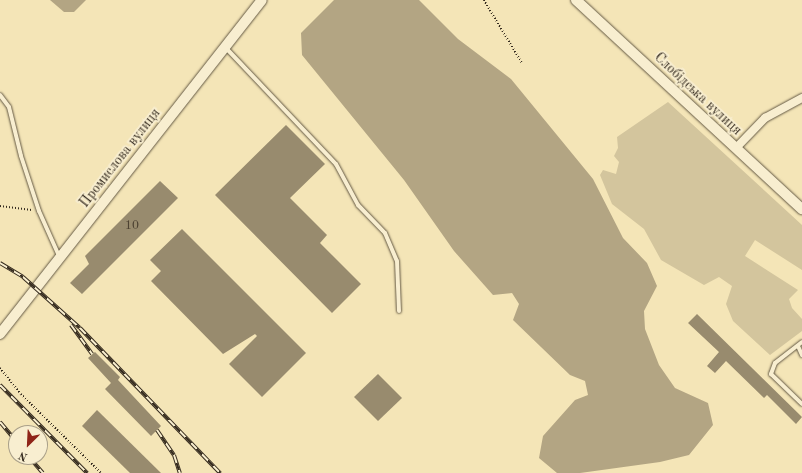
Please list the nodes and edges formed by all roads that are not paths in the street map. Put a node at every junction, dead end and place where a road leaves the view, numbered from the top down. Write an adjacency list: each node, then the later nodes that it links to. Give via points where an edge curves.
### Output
1 (262, 0): 3 (street, Промислова вулиця)
2 (576, 0): 6 (street, Слобідська вулиця)
3 (225, 47): 8 (street, Промислова вулиця); 9 (lane, via 336,164 358,205 385,233 397,261)
4 (0, 95): 8 (lane, via 9,107 21,156 39,211)
5 (802, 98): 6 (street, via 765,118)
6 (736, 148): 7 (street, Слобідська вулиця)
7 (802, 209)
8 (60, 259): 10 (street, Промислова вулиця)
9 (398, 311)
10 (0, 334)
11 (802, 342): 12 (lane)
12 (798, 346): 13 (lane); 14 (lane, via 775,363 771,374)
13 (802, 355)
14 (802, 404)

